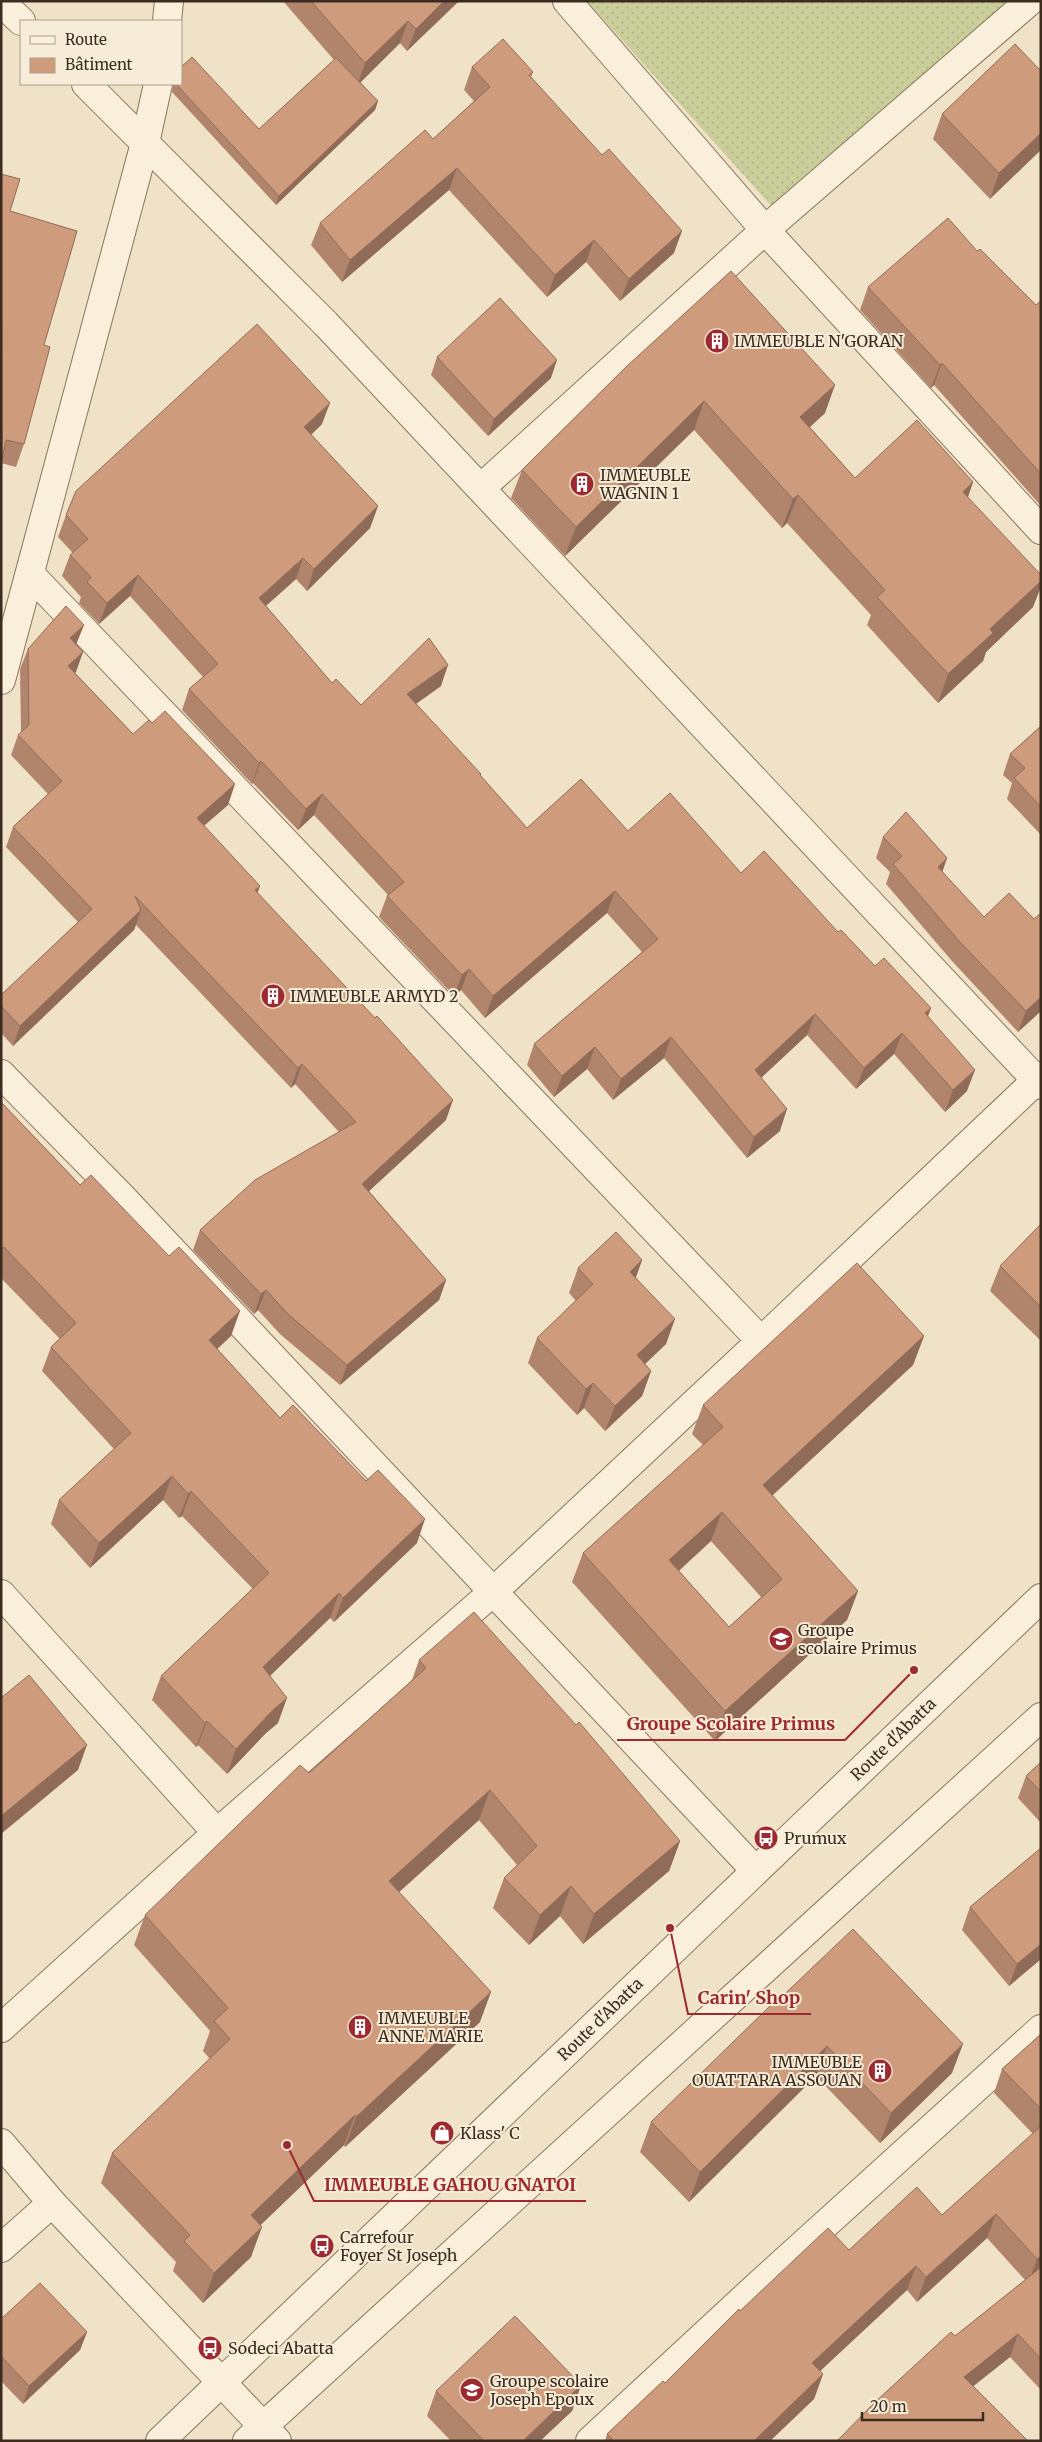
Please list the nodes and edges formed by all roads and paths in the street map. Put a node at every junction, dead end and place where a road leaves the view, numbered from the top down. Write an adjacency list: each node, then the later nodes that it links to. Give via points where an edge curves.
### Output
1 (169, 1): 5 (street)
2 (567, 1): 10 (street)
3 (1030, 1): 10 (street)
4 (1, 2): 6 (street)
5 (167, 20)
6 (20, 21)
7 (87, 85): 9 (street)
8 (158, 85): 9 (street)
9 (146, 143): 11 (street, via 326,324); 13 (street)
10 (765, 230): 11 (street); 12 (street)
11 (481, 488): 16 (street)
12 (1041, 530)
13 (30, 574): 14 (street); 17 (street)
14 (1, 680)
15 (1, 1074): 18 (street)
16 (1039, 1080): 17 (street)
17 (761, 1341): 18 (street)
18 (494, 1591): 22 (street); 23 (street)
19 (1, 1594): 22 (street)
20 (1041, 1598): 23 (street, Route d'Abatta)
21 (1041, 1717): 30 (street)
22 (217, 1833): 24 (street)
23 (755, 1870): 29 (street, Route d'Abatta)
24 (1, 2028)
25 (1041, 2029): 32 (street)
26 (1, 2143): 27 (street)
27 (52, 2203): 28 (street); 29 (street)
28 (1, 2248)
29 (221, 2382): 30 (street); 31 (street, Route d'Abatta)
30 (262, 2436)
31 (160, 2441)
32 (590, 2441)

